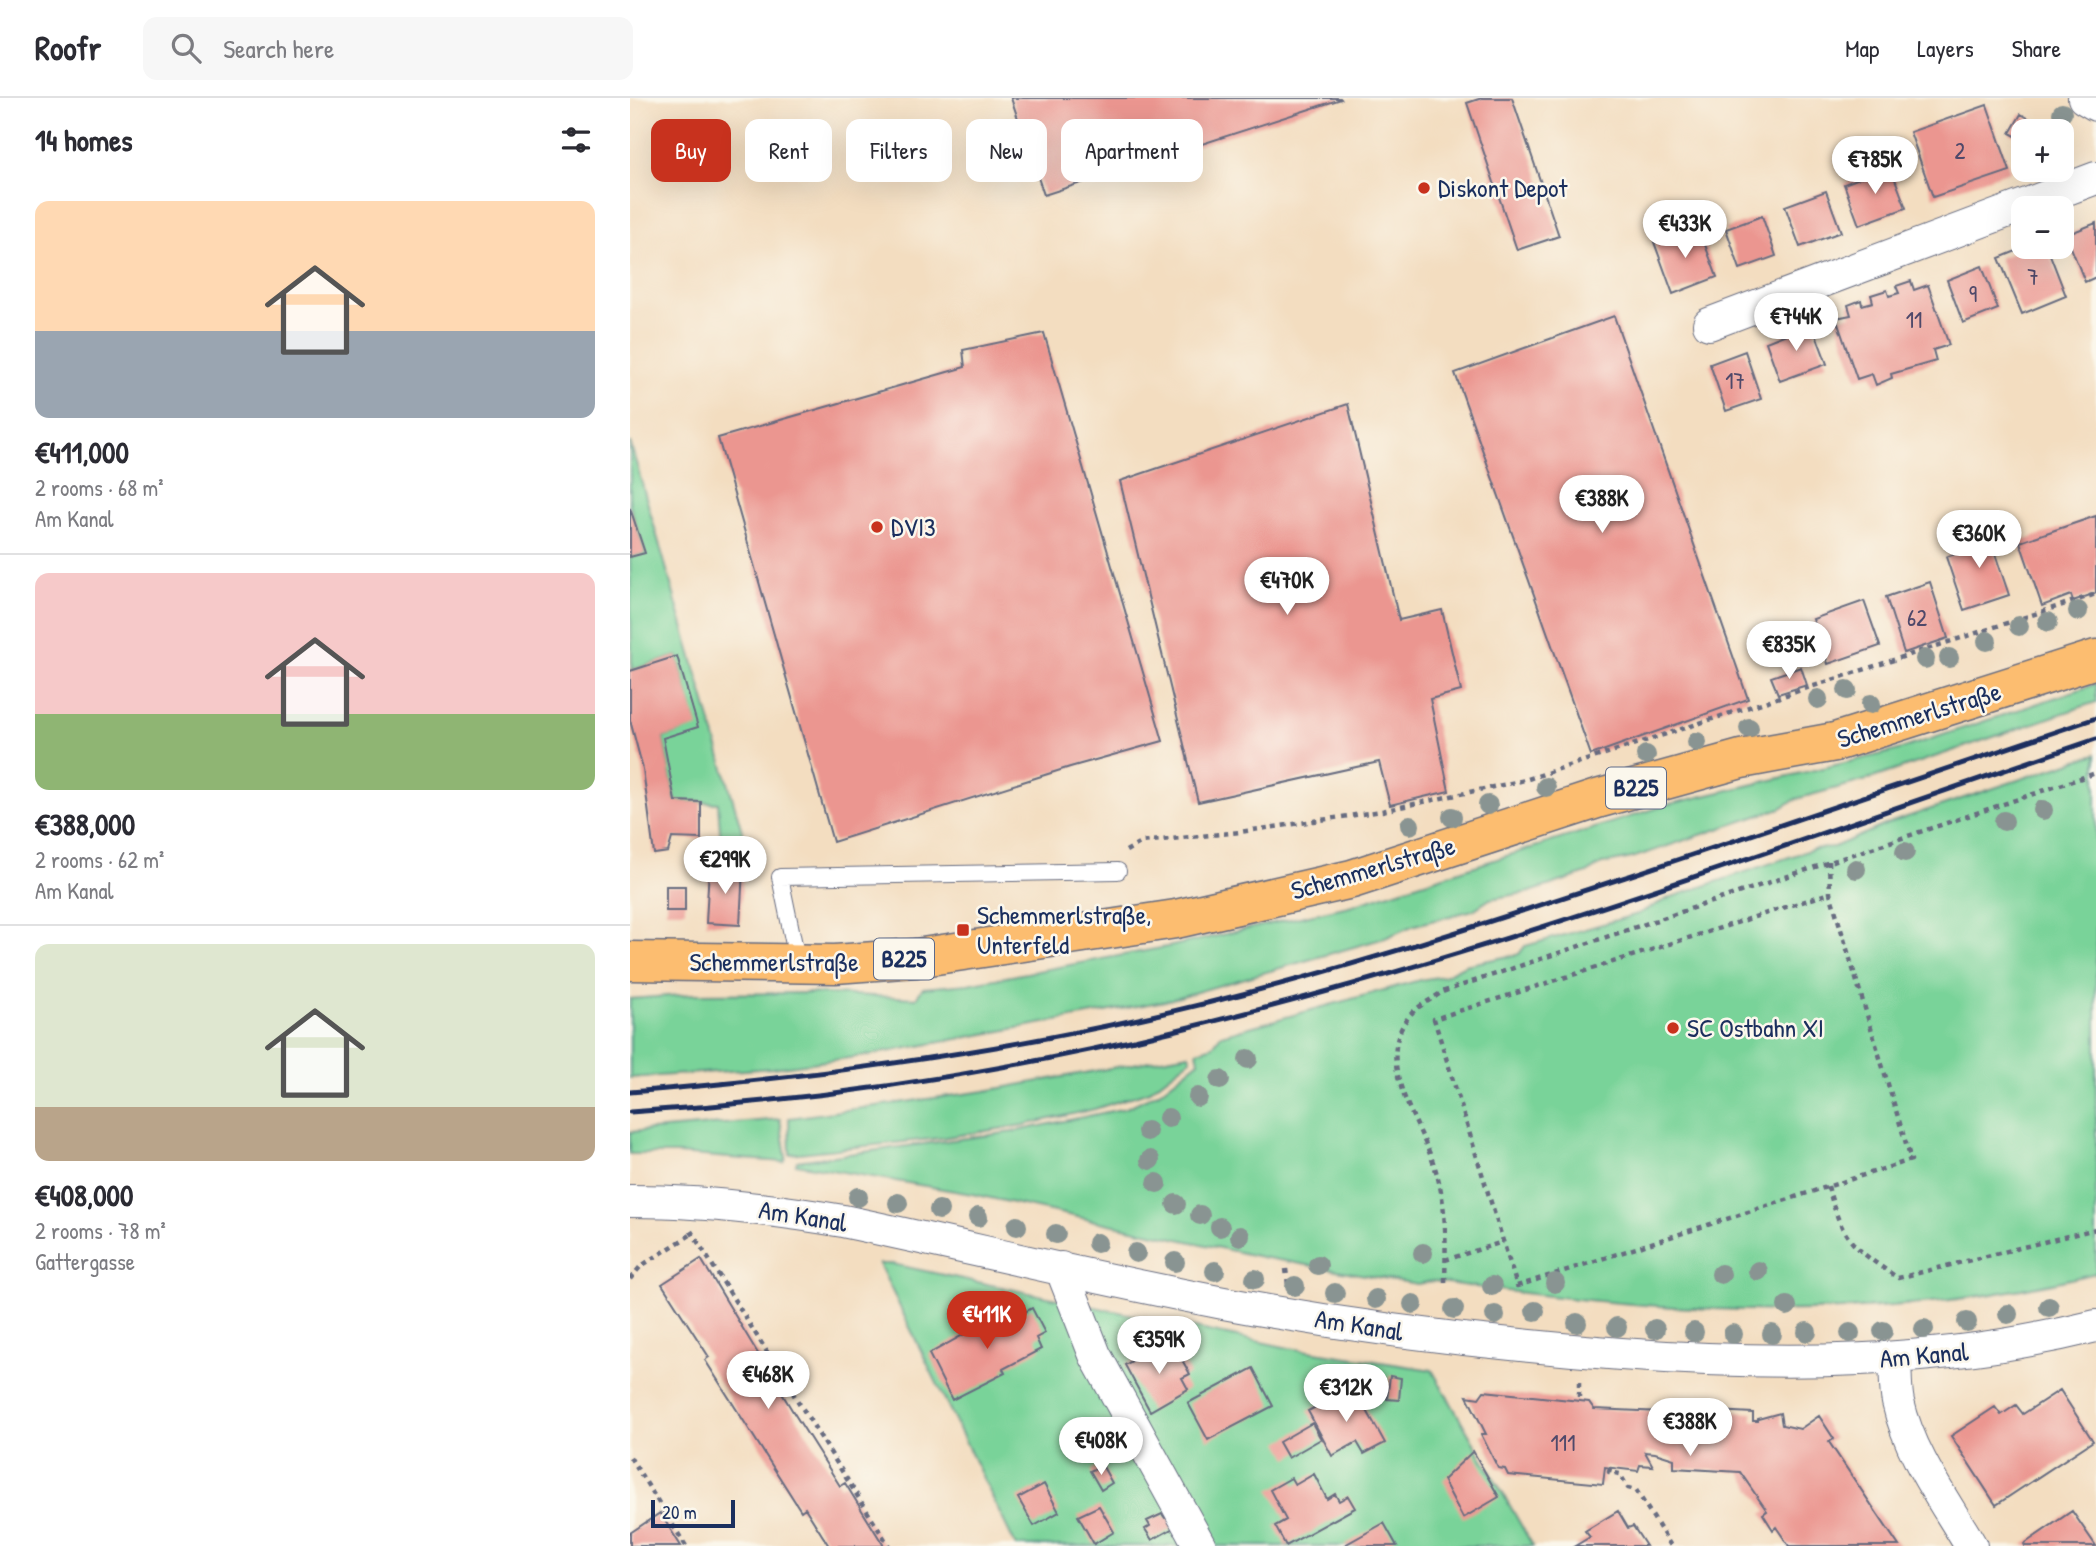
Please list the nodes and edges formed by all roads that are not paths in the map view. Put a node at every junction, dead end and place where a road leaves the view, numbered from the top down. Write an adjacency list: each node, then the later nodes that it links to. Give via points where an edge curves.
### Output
1 (2084, 98): 2 (street)
2 (2096, 105)
3 (2096, 178): 4 (street)
4 (1709, 324)
5 (2096, 659): 8 (main road, Schemmerlstraße / B225, via 1835,742 1741,759 1597,799 1352,879 1176,919 916,958)
6 (1118, 871): 8 (lane, via 780,877)
7 (630, 961): 8 (main road, Schemmerlstraße / B225)
8 (799, 964)
9 (630, 1201): 10 (street, Am Kanal, via 779,1210)
10 (1061, 1268): 12 (street, Am Kanal, via 1223,1303 1438,1338 1691,1359); 13 (street, via 1095,1355)
11 (2096, 1326): 12 (street, Am Kanal, via 1986,1349)
12 (1895, 1359): 14 (street, via 1898,1401 1907,1432)
13 (1200, 1546)
14 (1972, 1546)

